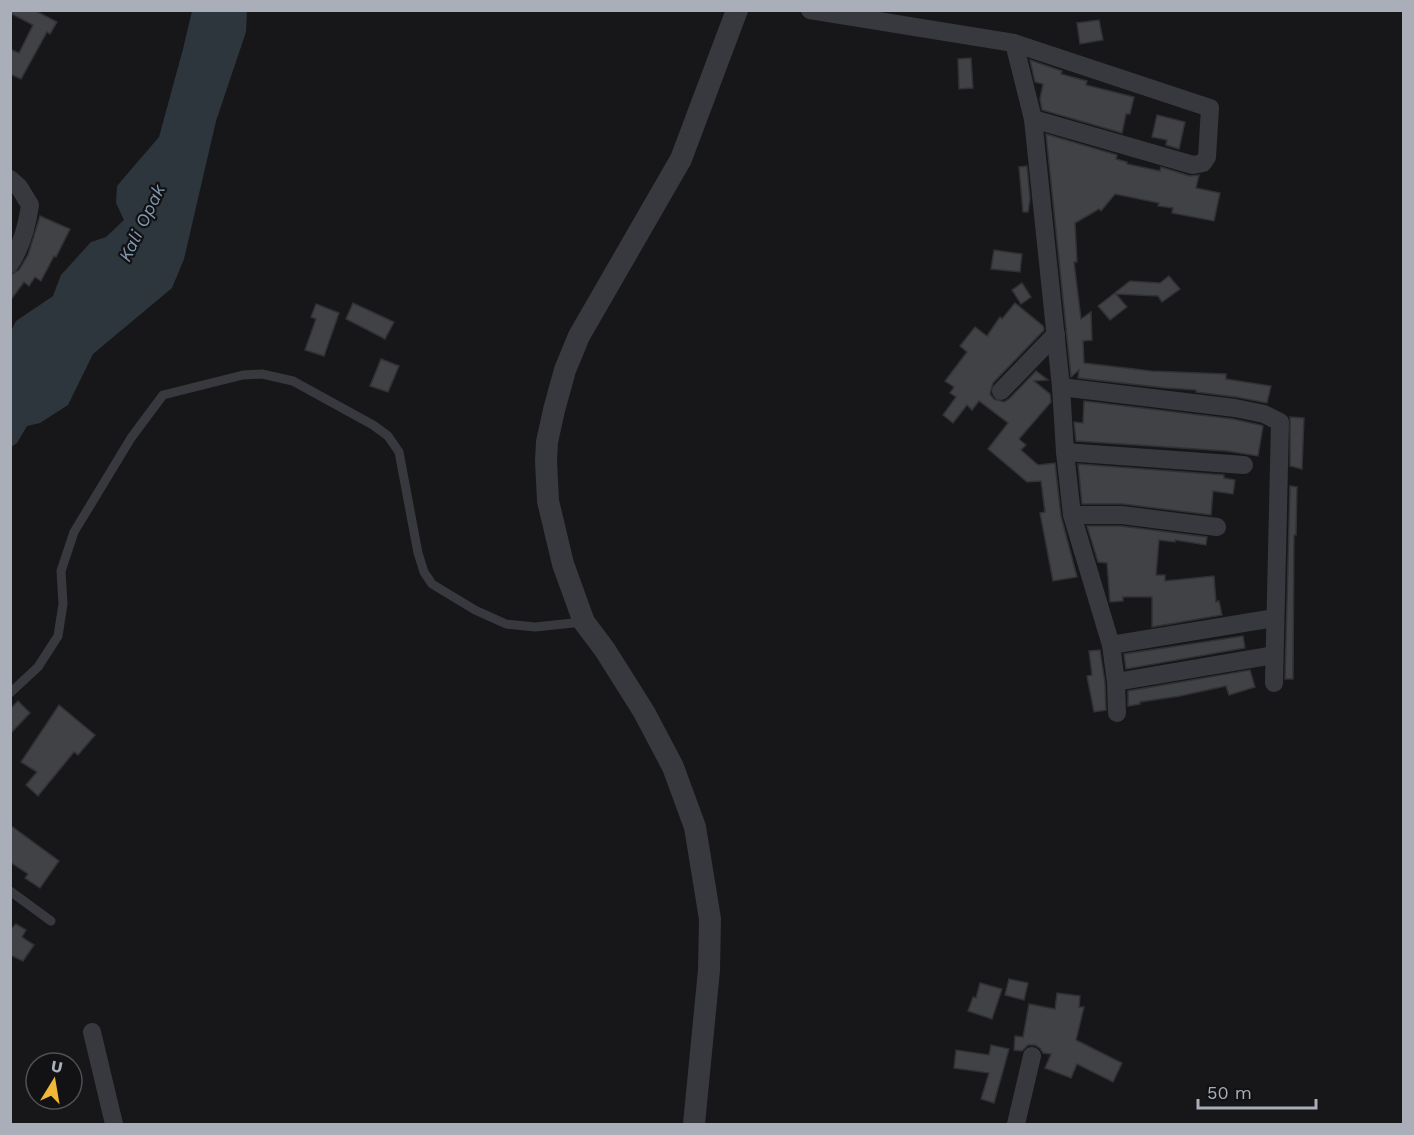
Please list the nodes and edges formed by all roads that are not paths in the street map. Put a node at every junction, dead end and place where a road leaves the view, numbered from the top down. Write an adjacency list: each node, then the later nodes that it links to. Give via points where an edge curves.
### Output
1 (737, 10): 15 (street, via 681,159 579,336 554,410 546,461 548,501 563,564)
2 (810, 10): 3 (street)
3 (1014, 43): 4 (street); 4 (street, via 1210,108 1207,157 1203,163 1193,165)
4 (1033, 119): 7 (street)
5 (10, 179): 6 (street, via 30,205 26,231)
6 (10, 264)
7 (1056, 334): 8 (street); 9 (street)
8 (1061, 387): 10 (street); 14 (street, via 1235,408 1280,422)
9 (1001, 391)
10 (1065, 452): 11 (street); 12 (street)
11 (1244, 465)
12 (1072, 514): 13 (street, via 1122,515); 16 (street)
13 (1217, 526)
14 (1275, 618): 16 (street); 17 (street)
15 (584, 622): 20 (lane, via 535,627 506,624 432,584 418,553 399,452 388,436 293,381 262,374 243,375 163,395 137,429 74,532 61,571 63,604 58,636 38,667); 27 (street, via 644,712 673,767 695,827 710,919)
16 (1111, 645): 18 (street)
17 (1274, 655): 18 (street); 19 (street)
18 (1116, 682): 21 (street)
19 (1274, 683)
20 (10, 693)
21 (1117, 713)
22 (10, 891): 23 (lane)
23 (51, 921)
24 (93, 1032): 26 (street)
25 (1032, 1056): 28 (street)
26 (114, 1125)
27 (694, 1125)
28 (1016, 1125)

